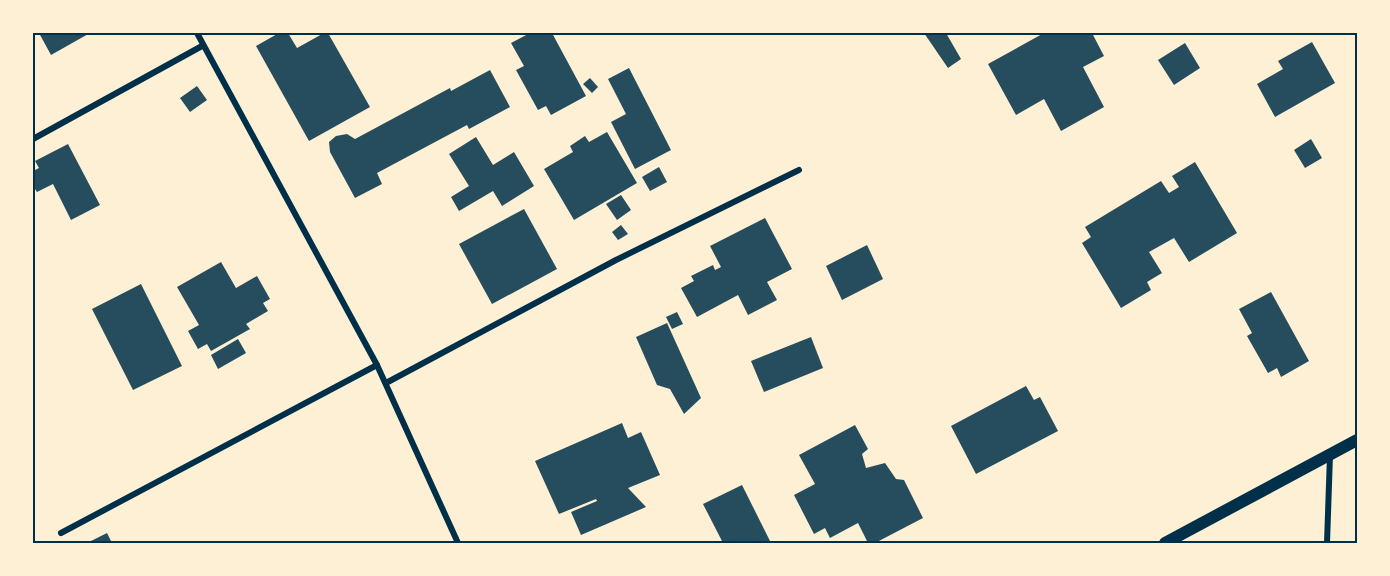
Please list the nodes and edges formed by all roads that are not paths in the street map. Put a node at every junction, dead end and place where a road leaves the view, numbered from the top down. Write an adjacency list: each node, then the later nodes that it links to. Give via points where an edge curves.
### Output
1 (196, 33): 2 (street)
2 (202, 46): 3 (street); 5 (street)
3 (33, 139)
4 (798, 170): 6 (street, via 616,260)
5 (377, 365): 6 (street); 9 (street)
6 (386, 383): 10 (street)
7 (1357, 440): 8 (main road)
8 (1330, 455): 11 (main road); 12 (street)
9 (61, 533)
10 (458, 543)
11 (1165, 543)
12 (1327, 543)

